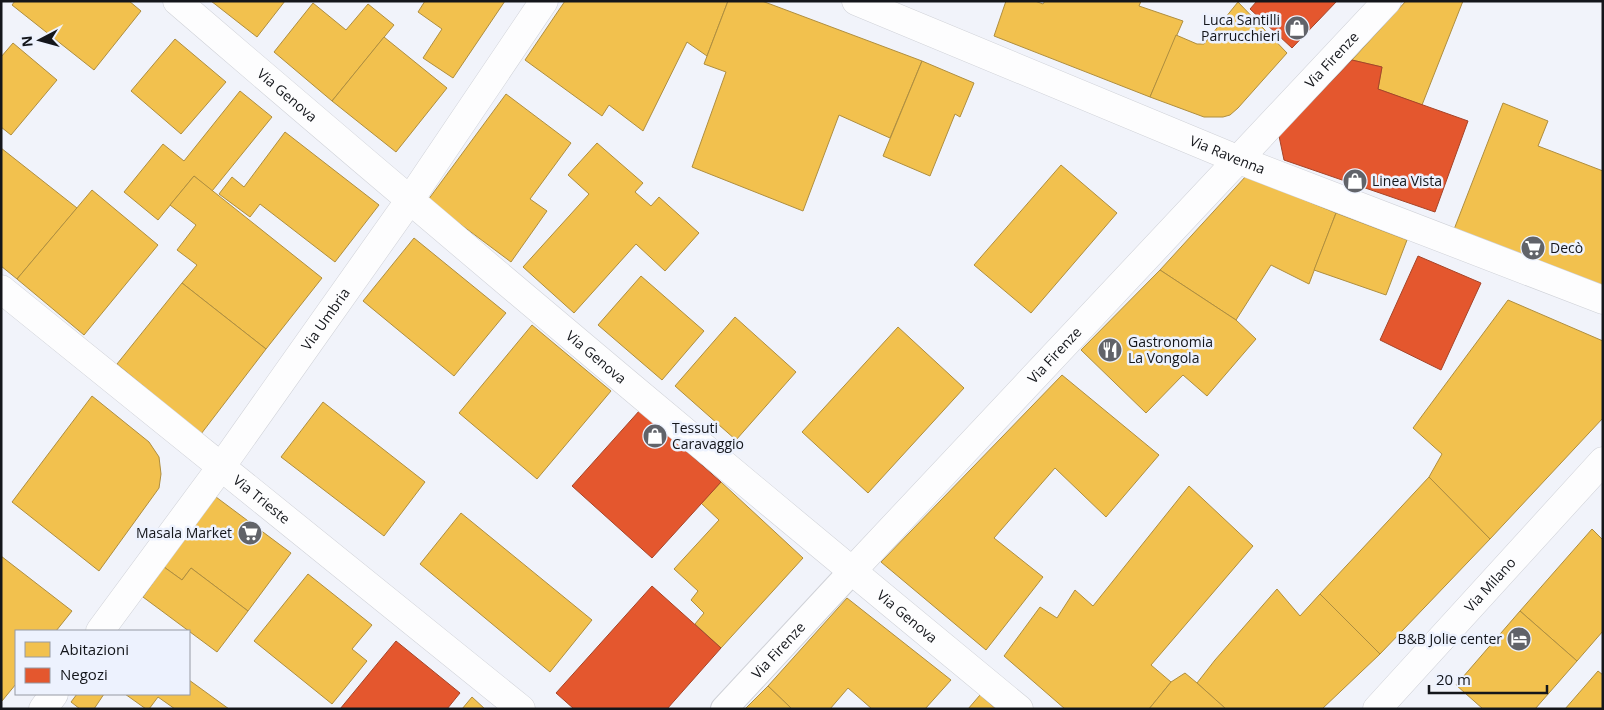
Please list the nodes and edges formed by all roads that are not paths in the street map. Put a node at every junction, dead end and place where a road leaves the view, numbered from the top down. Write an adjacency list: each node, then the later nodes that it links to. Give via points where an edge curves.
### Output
1 (177, 1): 6 (street, Via Genova)
2 (544, 1): 6 (street, Via Umbria)
3 (856, 1): 5 (street, Via Ravenna)
4 (1387, 1): 5 (street, Via Firenze)
5 (1239, 160): 8 (street, Via Ravenna); 11 (street, Via Firenze)
6 (409, 201): 10 (street, Via Umbria); 11 (street, Via Genova)
7 (1, 289): 10 (street, Via Trieste)
8 (1603, 300)
9 (1603, 461): 16 (street, Via Milano)
10 (221, 467): 12 (street, Via Umbria); 13 (street, Via Trieste)
11 (852, 571): 14 (street, Via Firenze); 15 (street, Via Genova)
12 (101, 630)
13 (521, 709)
14 (724, 709)
15 (1019, 709)
16 (1377, 709)

